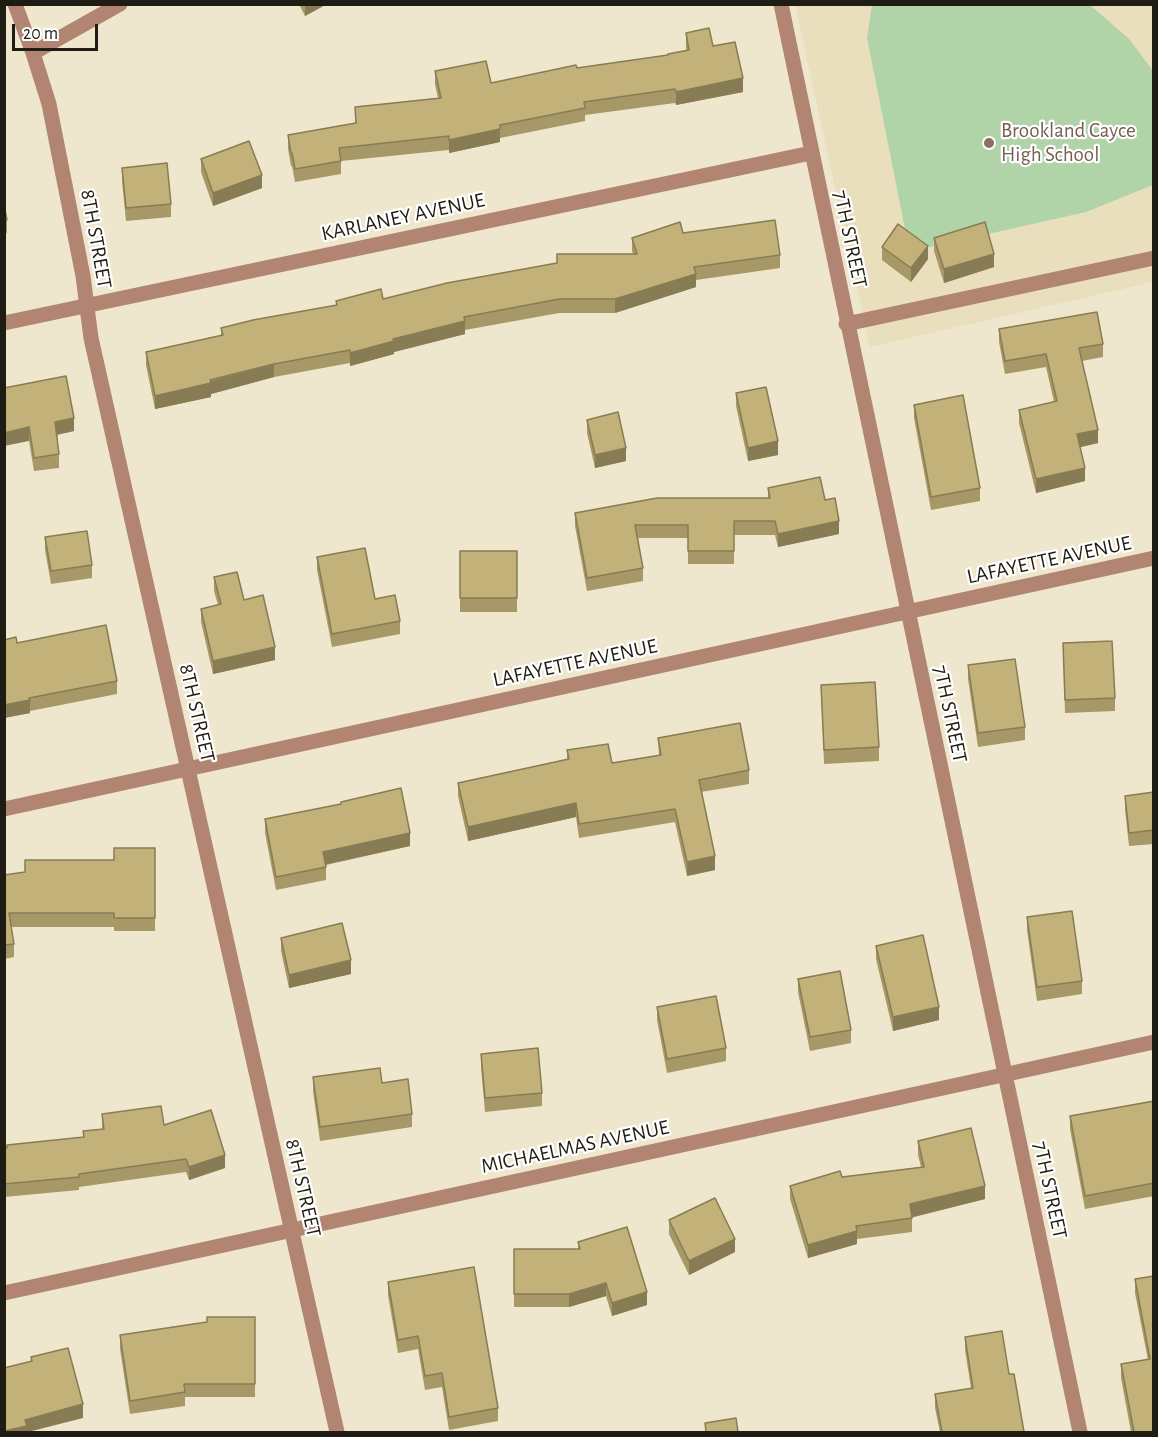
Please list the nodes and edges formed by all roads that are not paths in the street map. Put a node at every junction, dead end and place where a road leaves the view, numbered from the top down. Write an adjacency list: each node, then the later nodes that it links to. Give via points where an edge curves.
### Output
1 (15, 4): 4 (street, 8TH STREET)
2 (120, 4): 4 (street)
3 (780, 4): 5 (street, 7TH STREET)
4 (33, 53): 7 (street, 8TH STREET, via 49,104)
5 (811, 153): 7 (street, KARLANEY AVENUE); 9 (street, 7TH STREET)
6 (1154, 258): 9 (street)
7 (86, 306): 8 (street, KARLANEY AVENUE); 12 (street, 8TH STREET)
8 (4, 323)
9 (846, 324): 11 (street, 7TH STREET)
10 (1154, 558): 11 (street, LAFAYETTE AVENUE)
11 (907, 612): 12 (street, LAFAYETTE AVENUE); 15 (street, 7TH STREET)
12 (188, 769): 13 (street, LAFAYETTE AVENUE); 16 (street, 8TH STREET)
13 (4, 809)
14 (1154, 1042): 15 (street, MICHAELMAS AVENUE)
15 (1004, 1075): 16 (street, MICHAELMAS AVENUE); 19 (street, 7TH STREET)
16 (291, 1231): 17 (street, MICHAELMAS AVENUE); 18 (street, 8TH STREET)
17 (4, 1293)
18 (337, 1432)
19 (1080, 1432)

